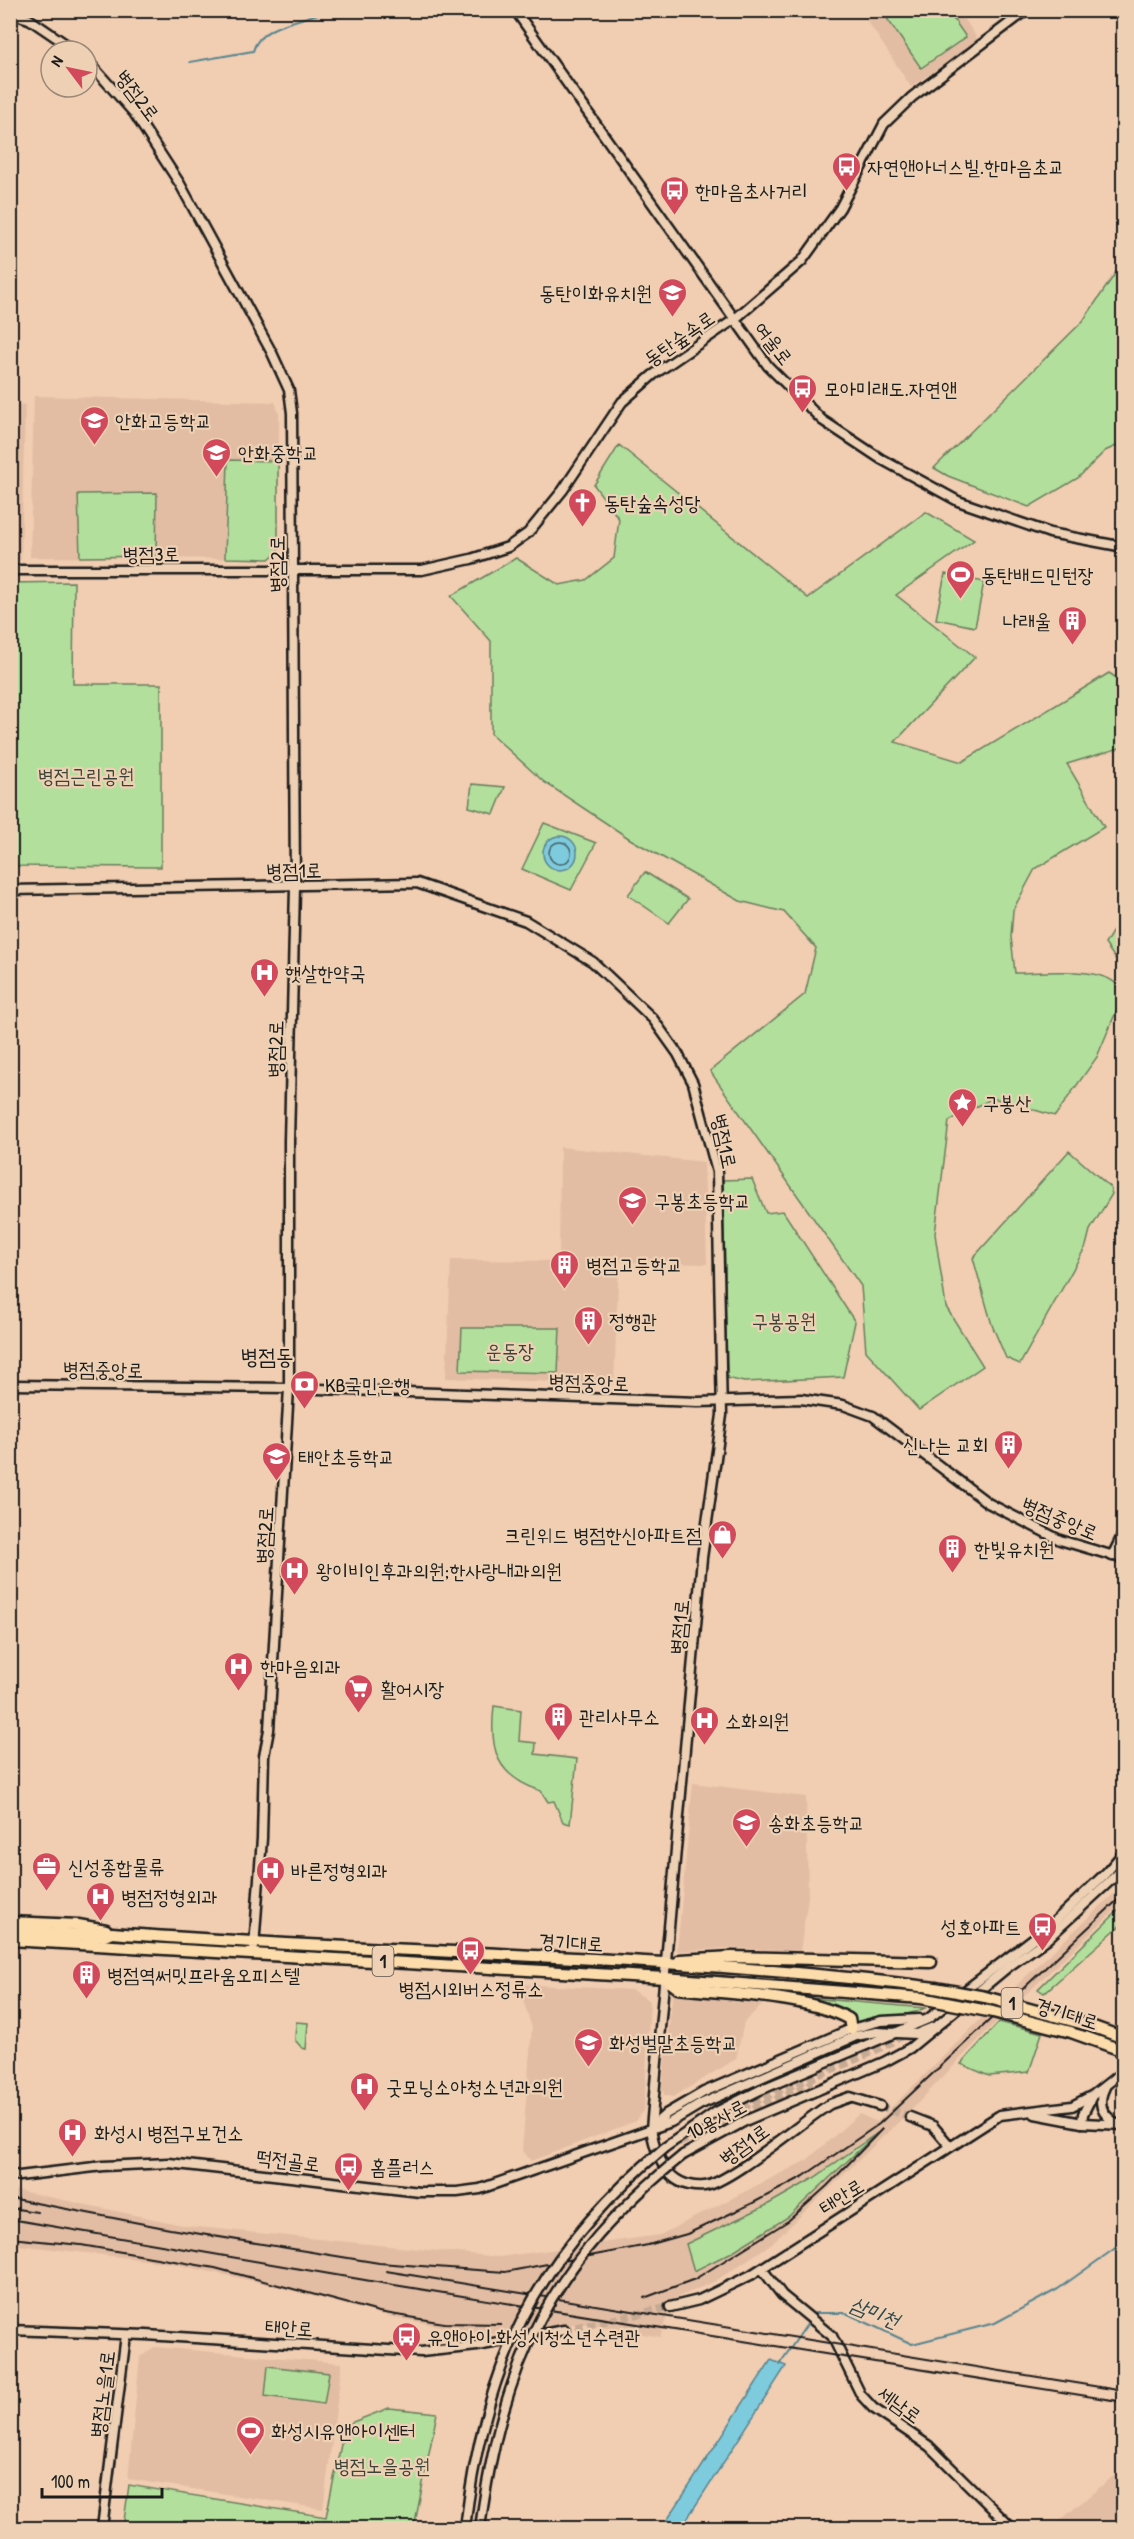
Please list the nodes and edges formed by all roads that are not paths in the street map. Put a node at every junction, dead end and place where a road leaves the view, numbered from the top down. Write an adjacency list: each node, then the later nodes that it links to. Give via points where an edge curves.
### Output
1 (515, 10): 6 (street, 여울로)
2 (1027, 10): 6 (street, 동탄숲속로, via 912,97 884,124 840,208 808,253)
3 (10, 13): 4 (street, via 29,19)
4 (58, 39)
5 (99, 74): 8 (street, 병점2로, via 134,113 180,184 289,390)
6 (735, 319): 7 (street, 여울로, via 768,366 822,420 881,459 958,501 1050,533); 8 (street, 동탄숲속로, via 653,375 622,402 563,490 528,533 508,547 422,570)
7 (1124, 547)
8 (292, 569): 9 (street, 병점3로); 10 (street, 병점2로)
9 (10, 570)
10 (295, 887): 11 (street, 병점1로); 13 (street, 병점2로); 14 (street, 병점1로, via 417,883 490,906 574,948 615,980 653,1019 693,1083 717,1172)
11 (10, 890)
12 (10, 1385): 13 (street, 병점중앙로)
13 (289, 1388): 14 (street, 병점중앙로); 24 (street, 병점2로)
14 (722, 1401): 16 (street, 병점중앙로, via 801,1399 864,1411 988,1503 1060,1540); 26 (street, 병점1로, via 702,1558)
15 (1124, 1532): 16 (street)
16 (1112, 1556): 17 (street, 병점중앙로)
17 (1124, 1559)
18 (1124, 1852): 28 (street, via 1052,1924)
19 (1124, 1868): 29 (street, 10용사로, via 1047,1939)
20 (10, 1922): 22 (main road, via 78,1926)
21 (10, 1930): 22 (main road, 경기대로 / 1, via 104,1936)
22 (112, 1933): 24 (main road, 경기대로 / 1)
23 (10, 1942): 24 (main road, 경기대로 / 1)
24 (254, 1948): 26 (main road, 경기대로 / 1); 27 (main road, 경기대로 / 1)
25 (931, 1962): 26 (main road, via 732,1957)
26 (666, 1964): 27 (street, 병점1로); 32 (main road, 경기대로 / 1, bridge, via 935,1988 985,1997)
27 (664, 1978): 30 (main road, via 678,1988 835,2011 849,2019); 33 (main road, 경기대로 / 1, bridge, via 921,1998 1012,2016); 42 (street, 병점1로)
28 (938, 2011): 30 (street, via 917,2020 881,2021); 31 (street, 10용사로)
29 (936, 2026): 31 (street, 떡전골로, via 916,2034); 52 (street, 10용사로, bridge, via 910,2048 884,2062 747,2120 683,2155 643,2187 606,2226 543,2311 519,2361 496,2434)
30 (851, 2029): 42 (street, via 704,2092 666,2114)
31 (893, 2033): 42 (street, 떡전골로, via 856,2036); 51 (street, 10용사로, bridge, via 716,2112 664,2148 626,2181 578,2232 523,2315 488,2401)
32 (1124, 2038)
33 (1124, 2051)
34 (1121, 2073): 35 (street)
35 (1105, 2086): 36 (street); 41 (street, via 1100,2105 1109,2119)
36 (1093, 2096): 38 (street, 태안로, via 1072,2106); 40 (street)
37 (880, 2106): 42 (street, 병점1로, via 860,2098 841,2099 726,2177 704,2186 674,2178 662,2167)
38 (1029, 2112): 40 (street); 43 (street, 태안로, via 1000,2115)
39 (910, 2117): 43 (street, via 933,2126)
40 (1082, 2123): 41 (street)
41 (1121, 2125)
42 (651, 2129): 44 (street, 떡전골로, via 502,2184 458,2192 420,2192 169,2163)
43 (950, 2146): 45 (street, 태안로)
44 (10, 2174)
45 (762, 2269): 46 (street, 태안로, via 699,2300); 53 (street, 세남로, via 791,2303 837,2342 861,2396 942,2457)
46 (670, 2307)
47 (564, 2330): 49 (street, 태안로, via 421,2352)
48 (10, 2331): 49 (street, 태안로)
49 (126, 2335): 50 (street, 병점노을1로)
50 (102, 2529)
51 (465, 2529)
52 (480, 2529)
53 (1012, 2529)

